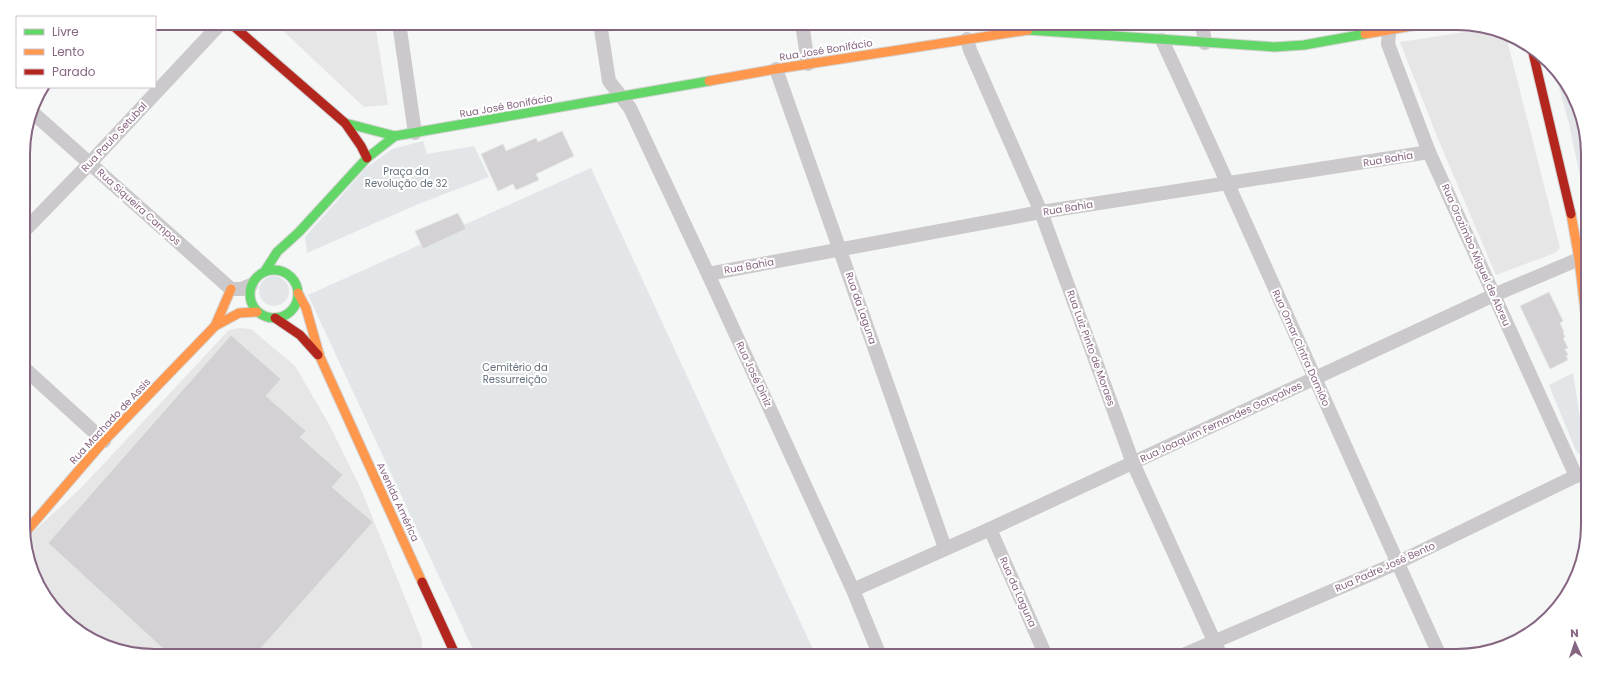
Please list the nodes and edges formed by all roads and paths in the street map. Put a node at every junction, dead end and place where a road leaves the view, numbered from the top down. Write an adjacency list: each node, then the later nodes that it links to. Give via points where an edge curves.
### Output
1 (214, 30): 24 (street, Rua Paulo Setubal)
2 (238, 30): 19 (street)
3 (400, 30): 20 (street)
4 (601, 30): 17 (street, Rua José Diniz, via 609,81)
5 (803, 30): 15 (street)
6 (999, 30): 11 (street, Rua José Bonifácio)
7 (1024, 30): 12 (street, Rua José Bonifácio)
8 (1203, 30): 13 (street)
9 (1371, 30): 13 (street, Rua José Bonifácio, via 1304,45 1274,48)
10 (1389, 30): 22 (street, Rua Orozimbo Miguel de Abreu, via 1388,44)
11 (967, 39): 15 (street, Rua José Bonifácio); 26 (street, Rua Luiz Pinto de Moraes)
12 (1162, 40): 13 (street, Rua José Bonifácio); 25 (street, Rua Omar Cintra Damião)
13 (1205, 43)
14 (1534, 57): 29 (street)
15 (808, 64): 16 (street, Rua José Bonifácio)
16 (776, 69): 17 (street, Rua José Bonifácio); 31 (street, Rua da Laguna)
17 (621, 96): 20 (street, Rua José Bonifácio); 34 (street, Rua José Diniz, via 630,108)
18 (36, 116): 24 (street, Rua Siqueira Campos)
19 (345, 123): 21 (street); 23 (street)
20 (415, 133): 21 (street, Rua José Bonifácio)
21 (395, 136): 23 (street)
22 (1429, 152): 25 (street, Rua Bahia); 38 (street, Rua Orozimbo Miguel de Abreu)
23 (366, 158): 28 (street)
24 (90, 163): 27 (street, Rua Paulo Setubal); 36 (street, Rua Siqueira Campos)
25 (1229, 184): 26 (street, Rua Bahia); 44 (street, Rua Omar Cintra Damião)
26 (1041, 212): 31 (street, Rua Bahia); 46 (street, Rua Luiz Pinto de Moraes)
27 (30, 226)
28 (299, 232): 30 (street); 33 (street, via 277,252)
29 (1581, 247)
30 (295, 250)
31 (841, 250): 34 (street, Rua Bahia); 51 (street, Rua da Laguna)
32 (1581, 256): 38 (street, Rua Joaquim Fernandes Gonçalves)
33 (265, 271): 35 (street, via 254,279); 37 (street, via 288,271)
34 (708, 274): 53 (street, Rua José Diniz)
35 (251, 285): 36 (street, via 242,289); 39 (street, via 251,302)
36 (231, 288): 41 (street, Rua Machado de Assis)
37 (298, 293): 40 (street, via 294,307); 42 (street, Avenida América, via 306,308)
38 (1494, 295): 44 (street, Rua Joaquim Fernandes Gonçalves); 47 (street, Rua Orozimbo Miguel de Abreu)
39 (258, 312): 40 (street); 41 (street, Rua Machado de Assis, via 239,313)
40 (275, 318): 42 (street, Avenida América, via 300,335)
41 (215, 326): 45 (street, Rua Machado de Assis)
42 (320, 358): 55 (street, Avenida América)
43 (30, 373): 45 (street)
44 (1314, 378): 46 (street, Rua Joaquim Fernandes Gonçalves); 52 (street, Rua Omar Cintra Damião)
45 (104, 441): 49 (street, Rua Machado de Assis)
46 (1133, 463): 50 (street, Rua Joaquim Fernandes Gonçalves); 54 (street, Rua Luiz Pinto de Moraes)
47 (1581, 472)
48 (1581, 474): 52 (street, Rua Padre José Bento)
49 (30, 527)
50 (990, 529): 51 (street, Rua Joaquim Fernandes Gonçalves); 57 (street, Rua da Laguna)
51 (945, 548): 53 (street, Rua Joaquim Fernandes Gonçalves)
52 (1398, 563): 54 (street, Rua Padre José Bento); 60 (street, Rua Omar Cintra Damião)
53 (853, 590): 56 (street, Rua José Diniz)
54 (1214, 641): 58 (street, Rua Padre José Bento); 59 (street, Rua Luiz Pinto de Moraes)
55 (453, 649)
56 (877, 649)
57 (1043, 649)
58 (1196, 649)
59 (1218, 649)
60 (1437, 649)

